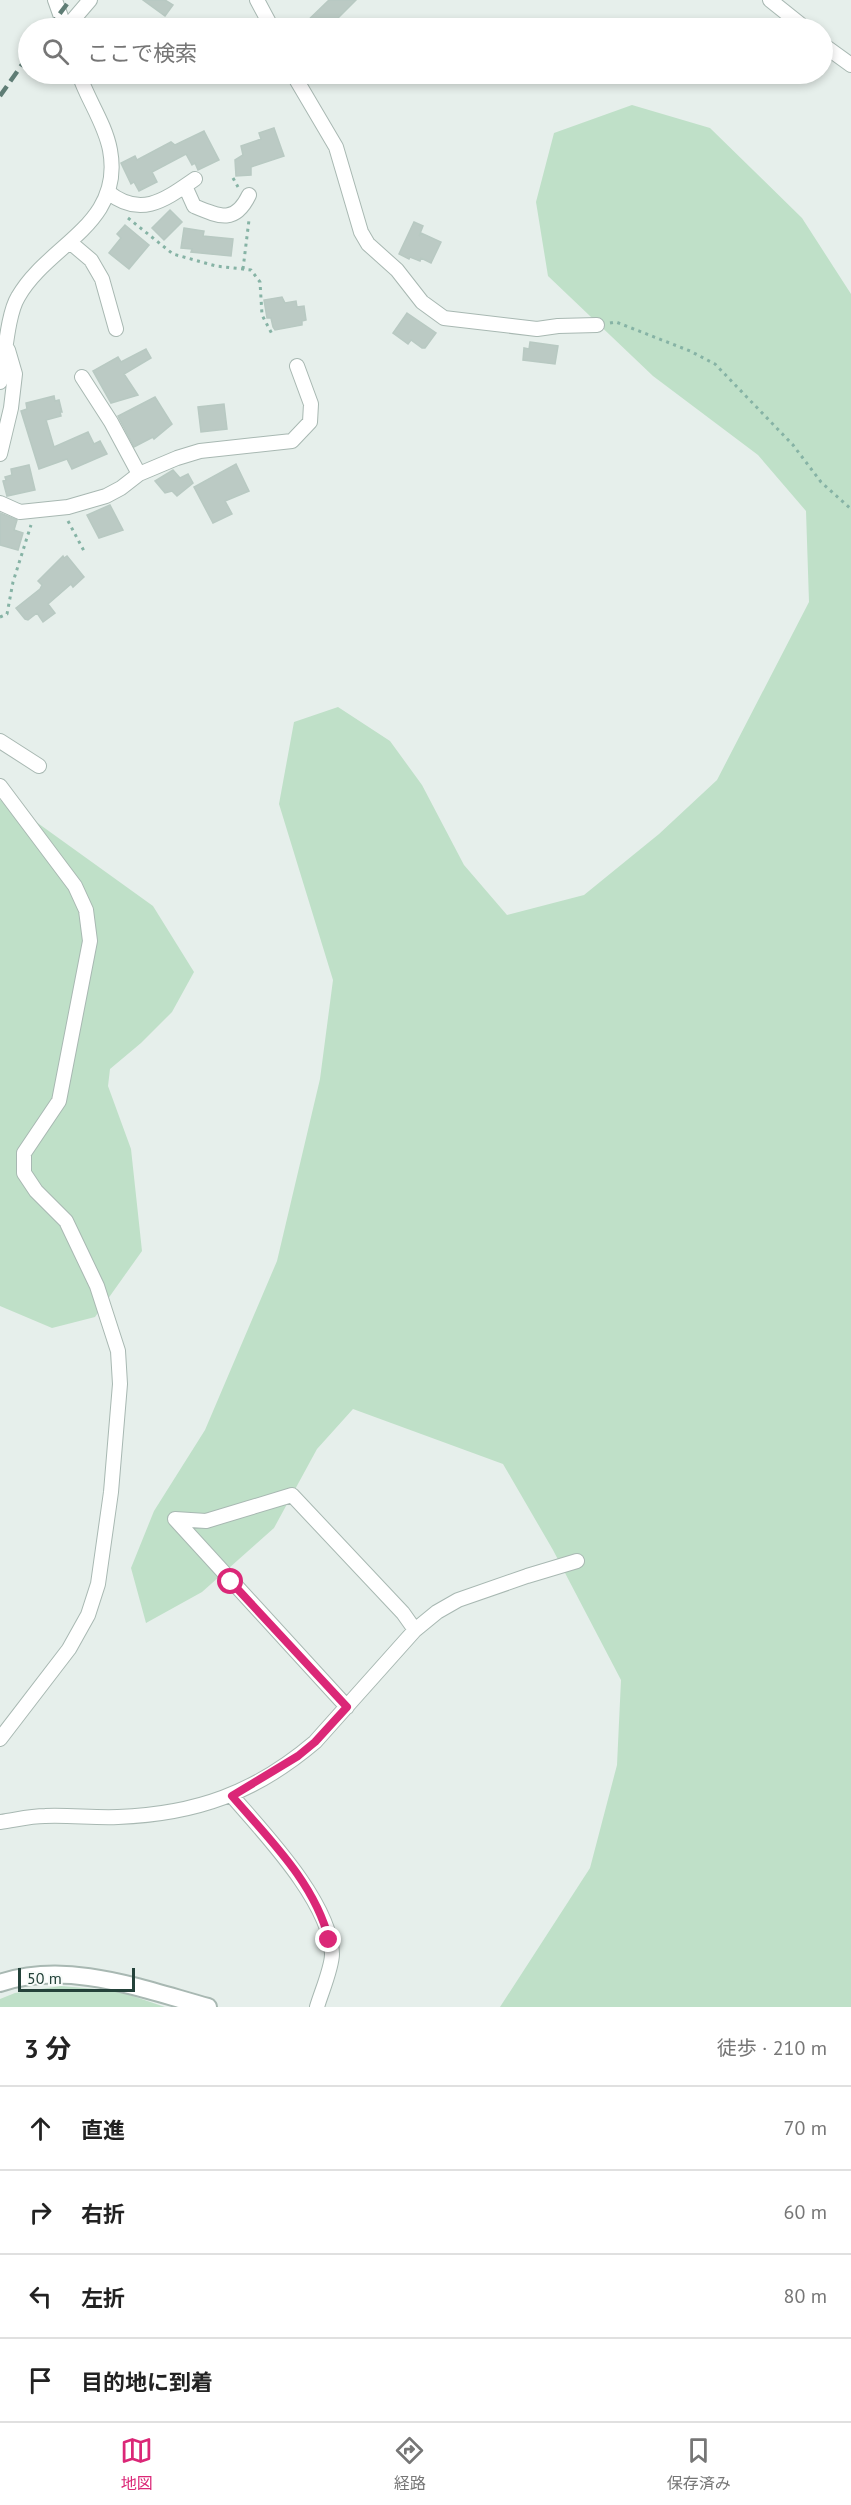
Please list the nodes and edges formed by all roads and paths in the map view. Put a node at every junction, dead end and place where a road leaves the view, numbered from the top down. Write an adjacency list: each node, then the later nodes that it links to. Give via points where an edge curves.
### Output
1 (55, 0): 5 (street)
2 (90, 0): 6 (street)
3 (257, 0): 7 (street)
4 (770, 0): 8 (street)
5 (62, 18)
6 (75, 18)
7 (267, 18)
8 (792, 18)
9 (833, 52): 10 (street)
10 (851, 65)
11 (83, 84): 13 (street, via 110,149)
12 (299, 84): 16 (street, via 336,147 361,232 422,302 444,318 460,321 537,329)
13 (110, 193): 14 (street, via 136,205 152,206 190,183 194,206 232,216 242,210); 15 (street); 18 (path, via 120,212 174,254 216,266 251,270 260,282 262,315)
14 (249, 195)
15 (71, 243): 17 (street, via 91,260 102,279); 19 (street, via 25,286 16,301)
16 (597, 325): 27 (path, via 616,321 715,364 786,437 821,482)
17 (116, 329)
18 (272, 334)
19 (6, 342): 22 (street); 23 (street, via 15,374)
20 (297, 366): 24 (street, via 311,404 310,422 292,441 200,451)
21 (82, 377): 24 (street)
22 (0, 382)
23 (0, 454)
24 (139, 474): 26 (street, via 106,496)
25 (0, 503): 28 (street, via 20,512)
26 (57, 508): 28 (street); 29 (path, via 72,525)
27 (851, 509)
28 (32, 512): 30 (path, via 7,614)
29 (84, 551)
30 (0, 617)
31 (0, 741): 32 (street)
32 (39, 766)
33 (0, 786): 37 (street, via 75,886 87,910 90,941 59,1101 24,1153 24,1173 66,1221 97,1286 118,1351 120,1384 111,1492 98,1584 88,1615 69,1649)
34 (577, 1561): 35 (street, via 458,1600)
35 (416, 1630): 36 (street); 36 (street, via 292,1495 206,1521 175,1519)
36 (347, 1707): 38 (street, via 298,1756)
37 (0, 1739)
38 (232, 1796): 39 (street, via 152,1815 43,1815); 42 (street, via 288,1860 326,1926 332,1954)
39 (0, 1822)
40 (0, 1983): 41 (street, via 33,1976 90,1977)
41 (208, 2007)
42 (317, 2007)

